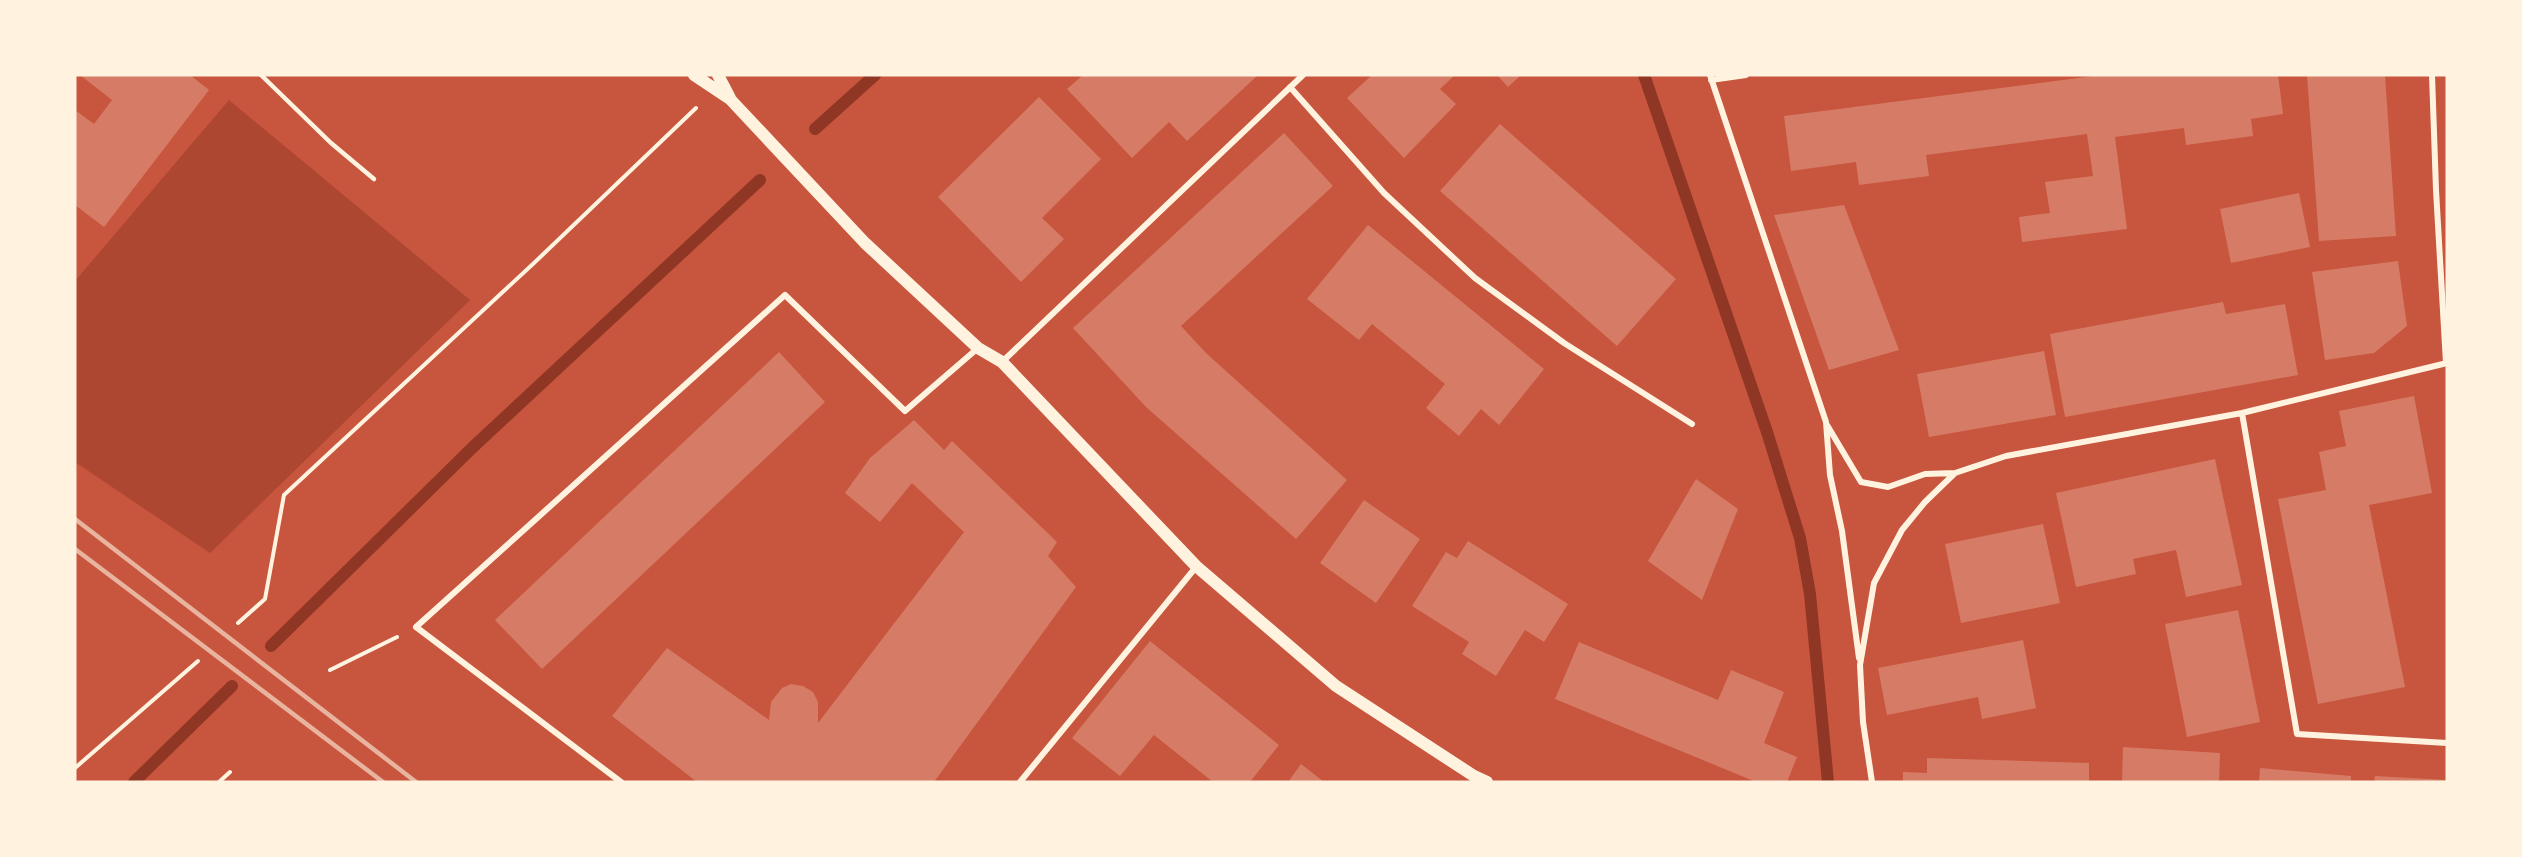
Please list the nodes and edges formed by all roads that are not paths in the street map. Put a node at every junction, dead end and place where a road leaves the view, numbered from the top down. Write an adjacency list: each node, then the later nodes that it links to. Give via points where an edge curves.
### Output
1 (261, 75): 10 (lane)
2 (694, 75): 9 (main road)
3 (718, 75): 9 (main road)
4 (1303, 75): 8 (street)
5 (1746, 75): 7 (street)
6 (2432, 75): 13 (street)
7 (1711, 78): 15 (street)
8 (1290, 87): 12 (street); 16 (street, via 1384,193 1475,278 1564,343)
9 (730, 99): 11 (main road, via 865,243)
10 (374, 179)
11 (978, 348): 12 (main road); 22 (street, via 905,411 785,295 416,627)
12 (1002, 362): 18 (main road)
13 (2447, 363): 14 (street)
14 (2242, 413): 17 (street, via 2006,456); 20 (street, via 2297,734)
15 (1826, 422): 17 (street, via 1861,482 1888,487 1925,474); 19 (street, via 1830,476 1842,531)
16 (1692, 424)
17 (1954, 473): 19 (street, via 1902,530 1874,583)
18 (1197, 566): 21 (main road, via 1336,686); 23 (street)
19 (1860, 665): 25 (street)
20 (2447, 743)
21 (1471, 779): 24 (main road)
22 (621, 782)
23 (1020, 782)
24 (1488, 782)
25 (1872, 782)

